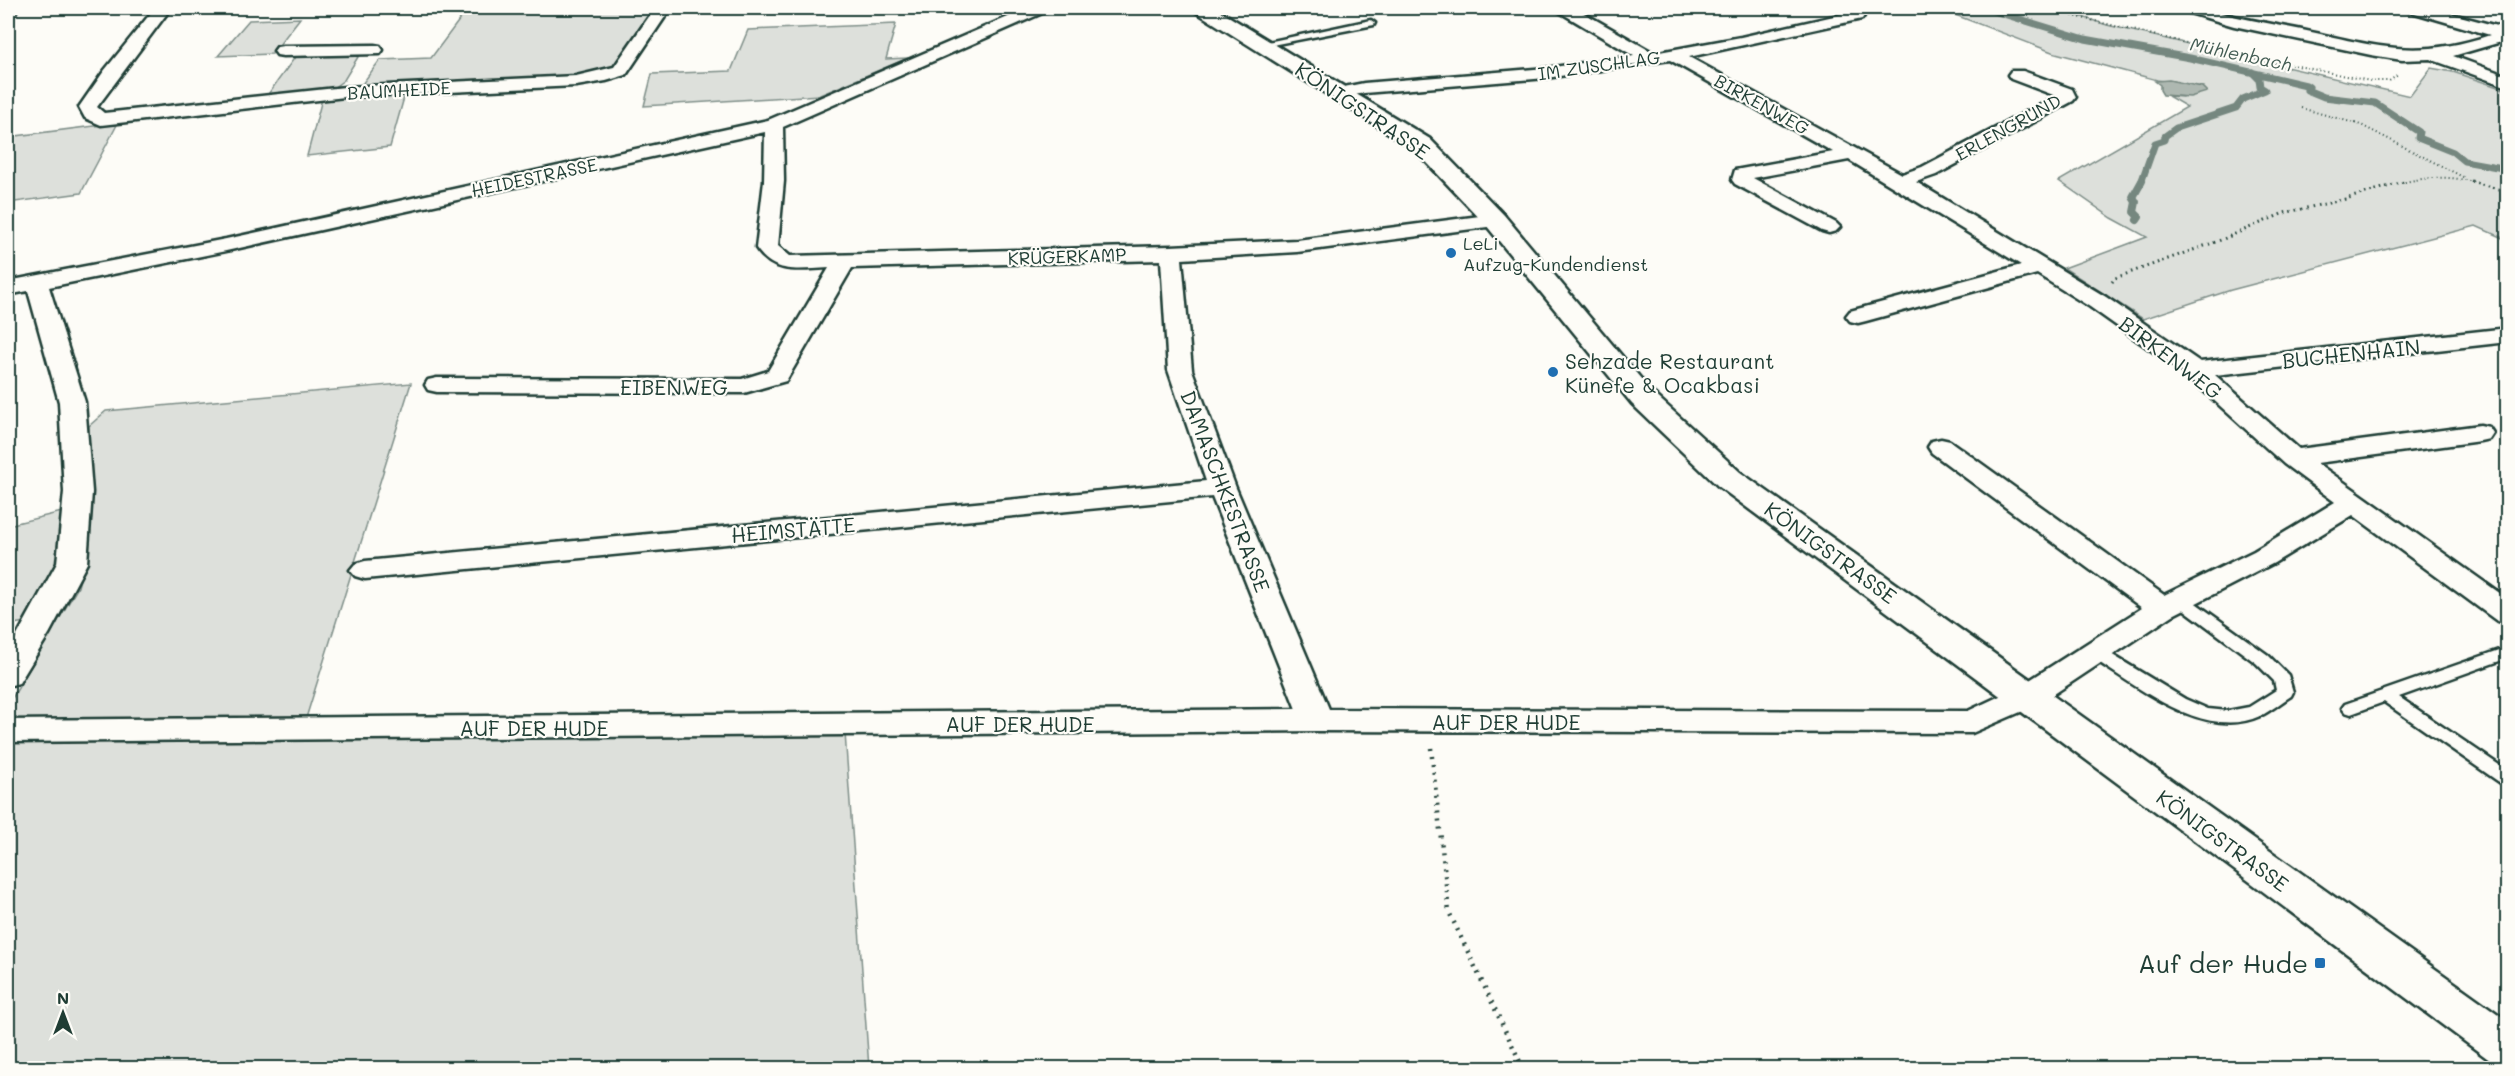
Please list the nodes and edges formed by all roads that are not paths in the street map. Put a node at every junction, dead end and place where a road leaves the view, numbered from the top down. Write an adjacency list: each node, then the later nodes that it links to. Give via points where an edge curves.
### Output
1 (163, 8): 17 (street, BAUMHEIDE, via 88,107 92,114 101,119)
2 (663, 8): 17 (street, BAUMHEIDE, via 620,71 606,76 576,81)
3 (1041, 8): 19 (street, HEIDESTRASSE)
4 (1203, 8): 11 (main road, KÖNIGSTRASSE)
5 (1564, 8): 14 (street, BIRKENWEG)
6 (2189, 8): 13 (street, via 2353,46)
7 (2414, 8): 10 (street)
8 (1856, 16): 14 (street, IM ZUSCHLAG, via 1776,36)
9 (1371, 23): 11 (lane)
10 (2507, 34): 13 (street, via 2484,43)
11 (1262, 44): 18 (main road, KÖNIGSTRASSE)
12 (283, 51): 17 (street, via 377,47)
13 (2423, 54): 16 (street)
14 (1661, 57): 18 (street, IM ZUSCHLAG, via 1546,73); 20 (street, BIRKENWEG)
15 (2017, 75): 21 (street, ERLENGRUND, via 2059,89 2067,97 1929,171)
16 (2508, 82)
17 (345, 93)
18 (1340, 93): 22 (main road, KÖNIGSTRASSE, via 1422,144)
19 (774, 124): 25 (street, KRÜGERKAMP, via 774,181 767,248 785,263); 27 (street, HEIDESTRASSE)
20 (1852, 154): 21 (street, BIRKENWEG); 23 (street, BIRKENWEG, via 1742,174 1742,180)
21 (1899, 181): 26 (street, BIRKENWEG)
22 (1495, 220): 24 (street, KRÜGERKAMP, via 1297,246); 44 (main road, KÖNIGSTRASSE, via 1642,398 1729,478)
23 (1829, 227)
24 (1171, 253): 25 (street, KRÜGERKAMP); 36 (street, DAMASCHKESTRASSE, via 1180,370)
25 (844, 262): 32 (street, EIBENWEG, via 777,376 744,386)
26 (2041, 266): 29 (street); 31 (street, BIRKENWEG)
27 (37, 283): 28 (street, HEIDESTRASSE); 43 (street, via 72,402 78,492 72,564)
28 (8, 288)
29 (1858, 316)
30 (2508, 335): 31 (street, BUCHENHAIN)
31 (2195, 370): 35 (street, BIRKENWEG)
32 (437, 385)
33 (2480, 433): 35 (street)
34 (1941, 447): 39 (street)
35 (2294, 458): 37 (street, BIRKENWEG)
36 (1222, 488): 38 (street, HEIMSTÄTTE); 47 (street, DAMASCHKESTRASSE)
37 (2354, 503): 39 (street, via 2264,557); 40 (street, BIRKENWEG)
38 (365, 570)
39 (2171, 604): 41 (street); 41 (lane, via 2262,659 2282,679 2286,692 2254,712 2228,717 2205,715)
40 (2508, 614)
41 (2095, 652): 44 (street)
42 (2508, 652): 45 (lane)
43 (8, 676)
44 (2028, 696): 47 (street, AUF DER HUDE, via 1972,722); 50 (main road, KÖNIGSTRASSE)
45 (2386, 696): 46 (lane); 49 (lane)
46 (2351, 708)
47 (1317, 720): 48 (street, AUF DER HUDE)
48 (8, 732)
49 (2508, 780)
50 (2508, 1047)

